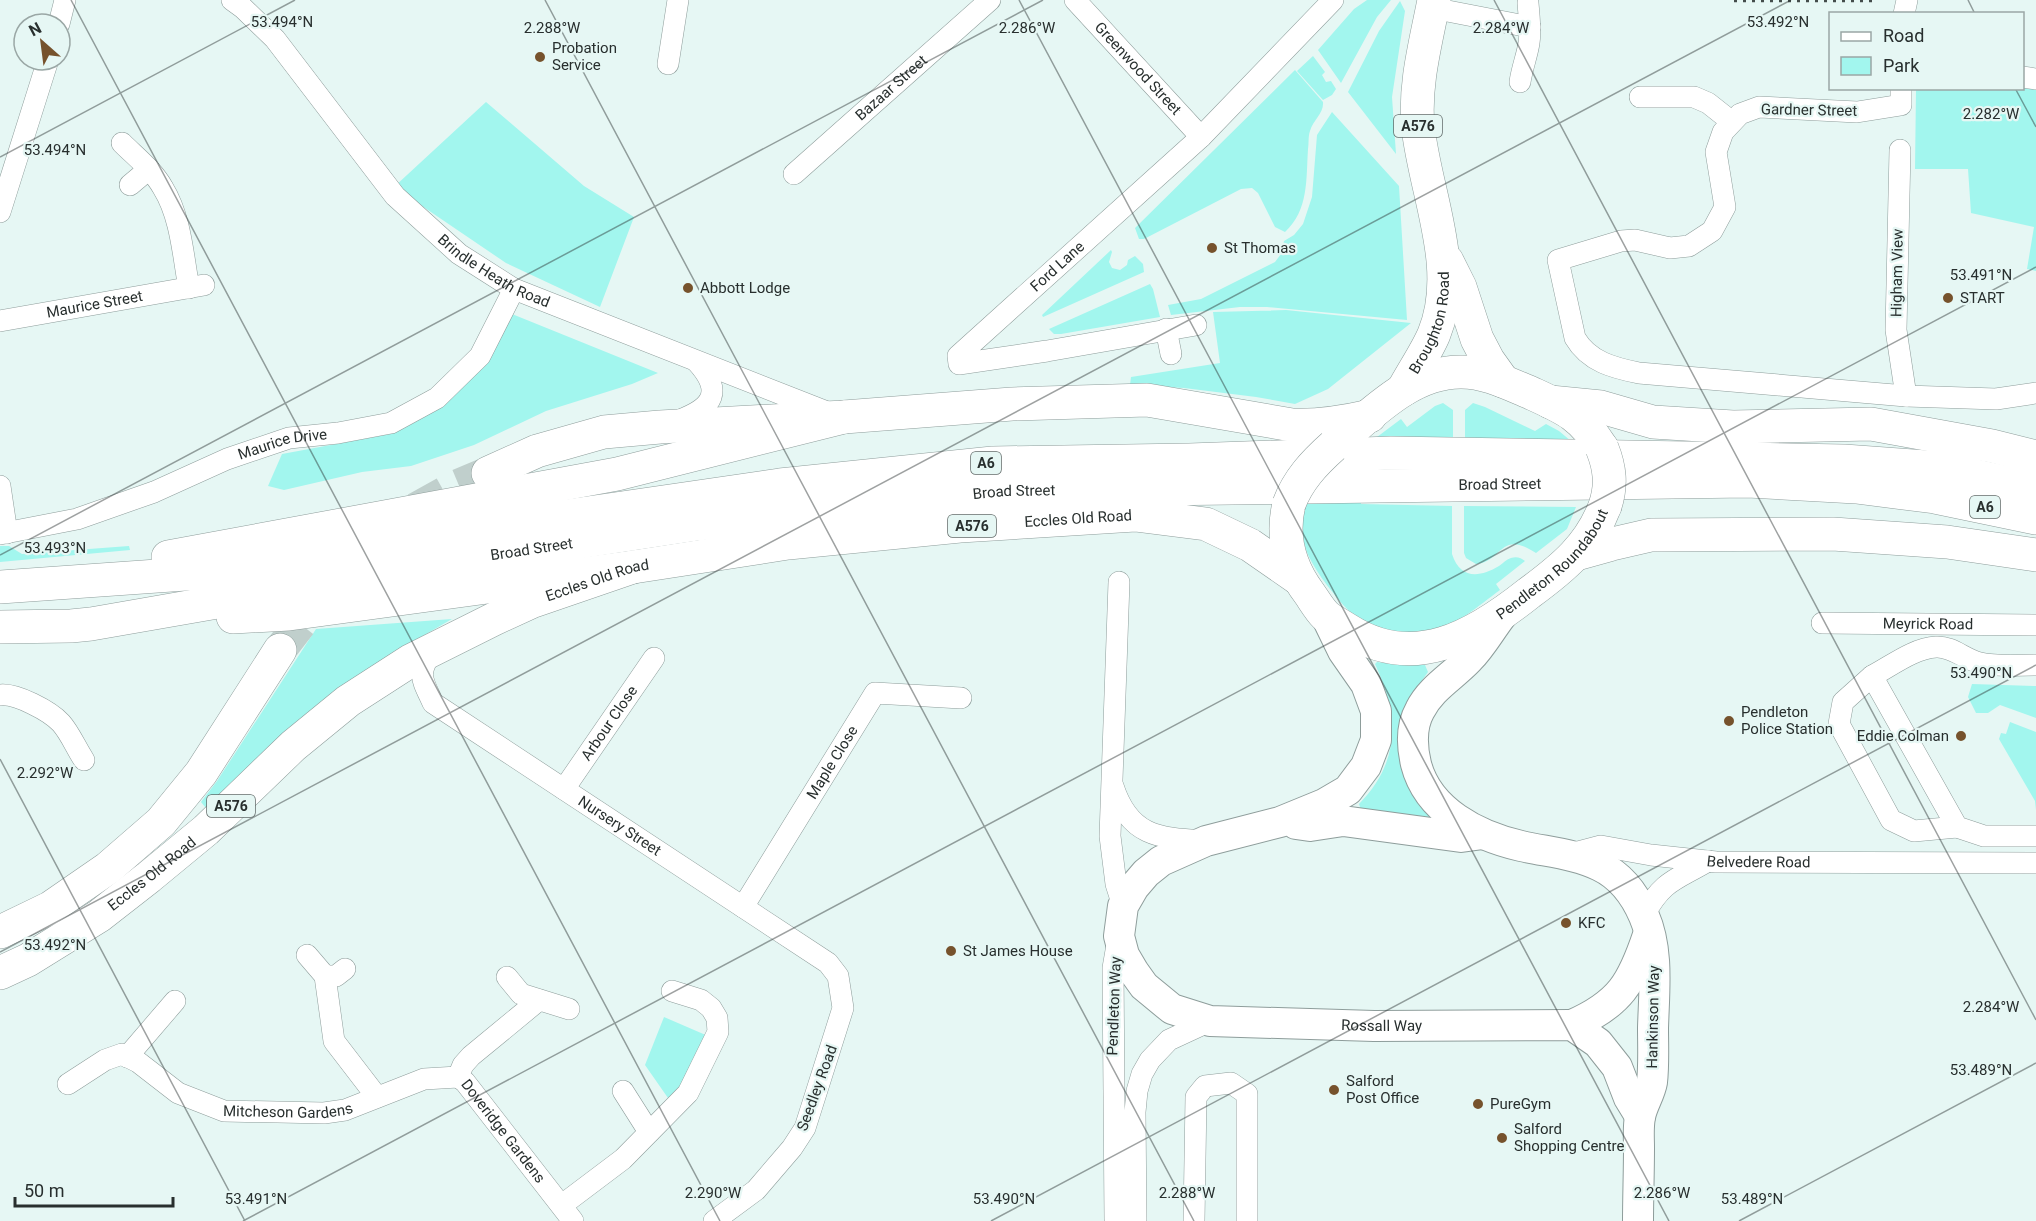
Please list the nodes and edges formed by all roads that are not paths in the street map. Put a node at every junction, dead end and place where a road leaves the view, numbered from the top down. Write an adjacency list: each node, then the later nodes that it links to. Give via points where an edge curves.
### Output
1 (232, 0): 23 (street, Brindle Heath Road, via 275,39 394,196 459,254)
2 (678, 0): 9 (street)
3 (990, 0): 19 (street, Bazaar Street)
4 (1075, 0): 15 (street, Greenwood Street)
5 (1333, 0): 15 (street, Ford Lane)
6 (1528, 3): 8 (street)
7 (1433, 4): 8 (street); 22 (main road, Broughton Road / A576, via 1419,71 1418,126)
8 (1530, 27): 11 (street)
9 (668, 64)
10 (44, 72): 21 (street)
11 (1521, 82)
12 (1901, 90): 14 (street, Gardner Street, via 1901,105 1857,112 1759,107 1740,114)
13 (1640, 98): 14 (street, via 1694,97)
14 (1732, 122): 32 (street, via 1723,132 1716,152 1725,207 1712,231 1689,246 1670,248 1624,241 1558,260 1575,338 1582,349 1603,364 1640,373)
15 (1201, 137): 26 (street, Ford Lane, via 958,356 959,364)
16 (122, 143): 18 (street, Maurice Street)
17 (1900, 150): 32 (street, Higham View, via 1909,184 1896,330)
18 (149, 169): 20 (street); 24 (street, Maurice Street, via 173,208 197,287)
19 (794, 174)
20 (130, 185)
21 (0, 212)
22 (1443, 252): 29 (main road, Broughton Road / A576, via 1460,287 1477,339); 30 (main road, Broughton Road / A576, via 1437,324)
23 (514, 289): 28 (street, Brindle Heath Road); 42 (street, Maurice Drive, via 480,356 437,398 391,423 289,438 77,519)
24 (0, 321)
25 (1196, 325): 26 (street, Ford Lane)
26 (1166, 329): 27 (street)
27 (1171, 354)
28 (697, 362): 35 (street, Brindle Heath Road); 36 (street, via 712,383 710,401 696,414)
29 (1503, 381): 30 (main road, Pendleton Roundabout / A576, via 1462,372 1423,379); 33 (main road, Pendleton Roundabout / A576)
30 (1403, 390): 34 (main road, Pendleton Roundabout / A576)
31 (2036, 393): 32 (street, via 1996,399)
32 (1906, 396)
33 (1550, 402): 37 (main road, via 1601,406 1653,422 1733,428 1870,424); 43 (main road, Pendleton Roundabout / A576, bridge, via 1582,421 1602,448 1610,472 1605,506 1590,538)
34 (1371, 416): 35 (main road, A576, via 1336,424 1292,425 1137,400); 46 (main road, Pendleton Roundabout / A576, bridge, via 1322,456 1301,479 1289,504 1285,524 1287,545)
35 (844, 417): 36 (main road, A576); 48 (main road, via 617,474)
36 (660, 427): 38 (main road, A576, via 604,432 537,451)
37 (2036, 457)
38 (488, 473)
39 (0, 486): 42 (street)
40 (2036, 489): 48 (main road, Broad Street / A6, via 1940,468 1768,459 1391,453 993,463 780,485 200,573)
41 (2036, 518): 53 (main road, Broad Street / A6, via 1924,495 1748,481 1004,491 697,524)
42 (3, 533)
43 (1576, 554): 44 (main road, via 1651,535 1833,534 1947,542); 50 (main road, Pendleton Roundabout / A576)
44 (2036, 555)
45 (633, 567): 46 (main road, Eccles Old Road / A576, via 788,543 960,526 1135,515 1206,524 1250,545); 53 (main road, via 289,614); 58 (main road, Eccles Old Road / A576, via 531,603)
46 (1299, 579): 51 (main road, Pendleton Roundabout / A576)
47 (1119, 582): 65 (street)
48 (40, 583): 49 (main road, Broad Street / A6)
49 (0, 586)
50 (1502, 615): 51 (main road, Pendleton Roundabout / A576, via 1447,642 1421,649 1380,646); 69 (street, Belvedere Road, via 1470,658 1429,694 1418,713 1413,740 1425,789 1455,818)
51 (1326, 616): 67 (street, via 1373,698 1376,740 1360,777 1348,790)
52 (1822, 623): 54 (street, Meyrick Road)
53 (81, 625): 55 (main road, Broad Street / A6); 56 (main road)
54 (2036, 625)
55 (0, 627)
56 (0, 646)
57 (280, 650): 78 (main road, A576, via 201,773 161,822 108,868 50,908)
58 (433, 650): 66 (street, Nursery Street, via 421,676 433,703); 82 (main road, Eccles Old Road / A576, via 348,701 293,746 206,830 99,916)
59 (654, 658): 66 (street, Arbour Close)
60 (2036, 665): 61 (street, via 1982,664 1953,650 1936,647 1916,652)
61 (1872, 676): 68 (street); 68 (street, via 1843,702 1839,724 1891,820 1914,831)
62 (0, 695): 64 (street, via 37,706 60,722)
63 (962, 698): 76 (street, Maple Close, via 875,693)
64 (84, 760)
65 (1112, 783): 71 (street, via 1127,815 1150,833); 75 (street, via 1110,836)
66 (564, 789): 76 (street, Nursery Street)
67 (1281, 822): 69 (street, via 1310,826 1343,821 1461,837); 71 (street, Pendleton Way)
68 (1957, 827): 70 (street, via 1984,836)
69 (1486, 834): 72 (street, Belvedere Road)
70 (2036, 836)
71 (1206, 841): 75 (street, Pendleton Way, via 1161,861 1134,887)
72 (1567, 855): 73 (street, Belvedere Road, via 1601,846); 77 (street, Hankinson Way, via 1615,874 1627,886)
73 (1708, 861): 74 (street, Belvedere Road); 77 (street, via 1665,885 1654,896)
74 (2036, 863)
75 (1123, 906): 79 (street, Pendleton Way)
76 (743, 907): 86 (street, Nursery Street, via 828,963 838,976)
77 (1647, 923): 91 (street, via 1639,963 1630,982 1602,1010); 97 (street, Hankinson Way, via 1655,967 1652,1084)
78 (0, 932)
79 (1119, 936): 90 (street, Rossall Way, via 1124,955 1144,986 1172,1009); 100 (street, Pendleton Way, via 1113,968 1115,1219)
80 (307, 955): 83 (street)
81 (345, 969): 83 (street, via 336,976)
82 (0, 973)
83 (325, 976): 96 (street, via 334,1041)
84 (507, 977): 87 (street, via 521,994)
85 (672, 991): 98 (street, via 701,1000 711,1008 718,1032 688,1093)
86 (841, 991): 101 (street, Seedley Road, via 843,1008 805,1128 756,1190)
87 (539, 1000): 89 (street); 93 (street, Doveridge Gardens, via 471,1056)
88 (175, 1001): 92 (street)
89 (569, 1009)
90 (1210, 1021): 91 (street, Rossall Way, via 1374,1026); 100 (street, via 1169,1040 1142,1074 1135,1112)
91 (1572, 1025): 97 (street, via 1598,1043 1617,1067)
92 (127, 1057): 94 (street, via 122,1054 105,1060); 96 (street, Mitcheson Gardens, via 178,1093 224,1111 324,1113 345,1110)
93 (458, 1077): 96 (street, Mitcheson Gardens, via 424,1079); 99 (street, Doveridge Gardens)
94 (68, 1084)
95 (623, 1091): 98 (street)
96 (377, 1097)
97 (1640, 1116): 104 (street, Hankinson Way)
98 (649, 1132): 99 (street)
99 (568, 1213)
100 (1138, 1220)
101 (714, 1221)
102 (1194, 1221): 103 (street, via 1196,1097 1205,1086 1231,1083 1247,1094)
103 (1247, 1221)
104 (1638, 1221)

